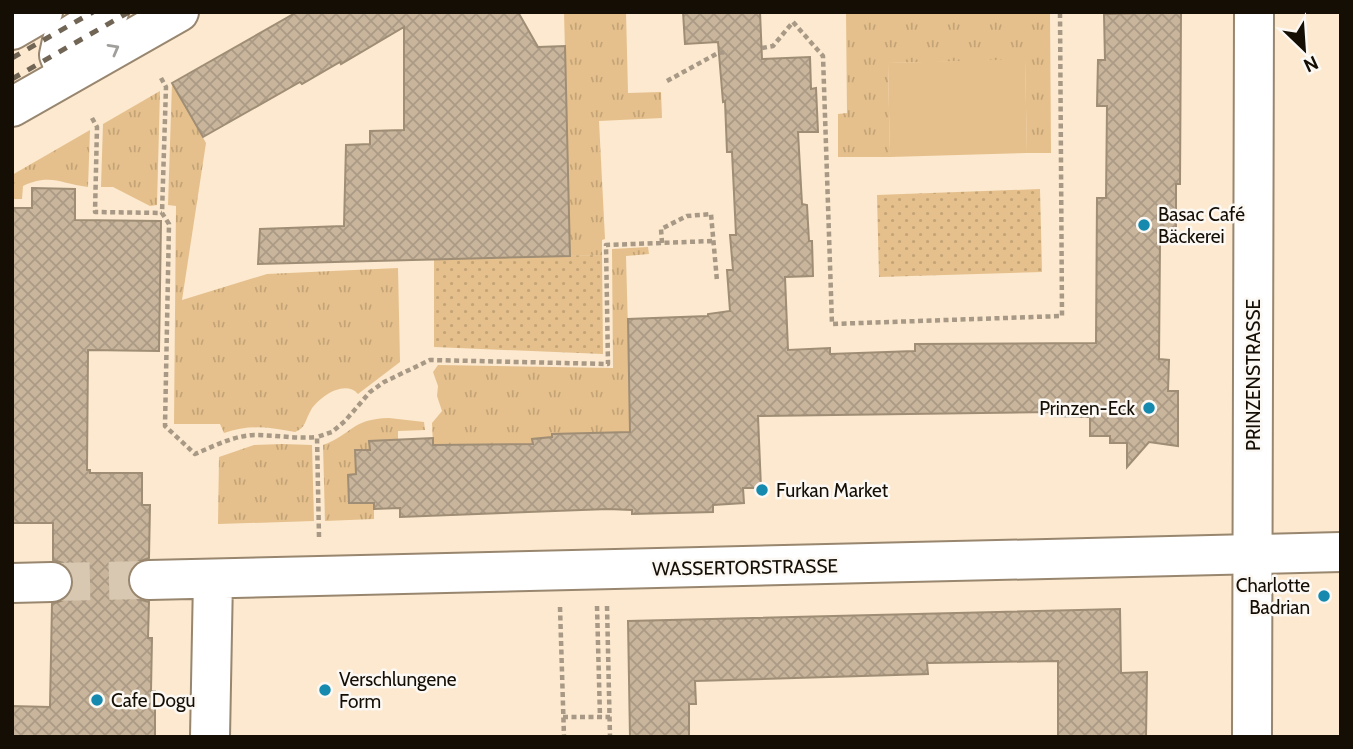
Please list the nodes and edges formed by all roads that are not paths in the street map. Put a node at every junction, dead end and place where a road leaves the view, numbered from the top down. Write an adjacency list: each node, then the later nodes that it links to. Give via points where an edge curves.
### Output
1 (43, 12): 5 (street)
2 (109, 12): 6 (street, via 62,41 59,55)
3 (179, 12): 6 (street, one-way to 3)
4 (1254, 12): 9 (street, PRINZENSTRASSE)
5 (12, 30)
6 (67, 75): 7 (street)
7 (12, 107)
8 (1341, 552): 9 (street, WASSERTORSTRASSE)
9 (1252, 556): 10 (street, WASSERTORSTRASSE); 15 (street, PRINZENSTRASSE)
10 (213, 579): 11 (street, WASSERTORSTRASSE); 14 (street)
11 (149, 580)
12 (52, 582): 13 (street)
13 (12, 583)
14 (210, 737)
15 (1252, 737)

